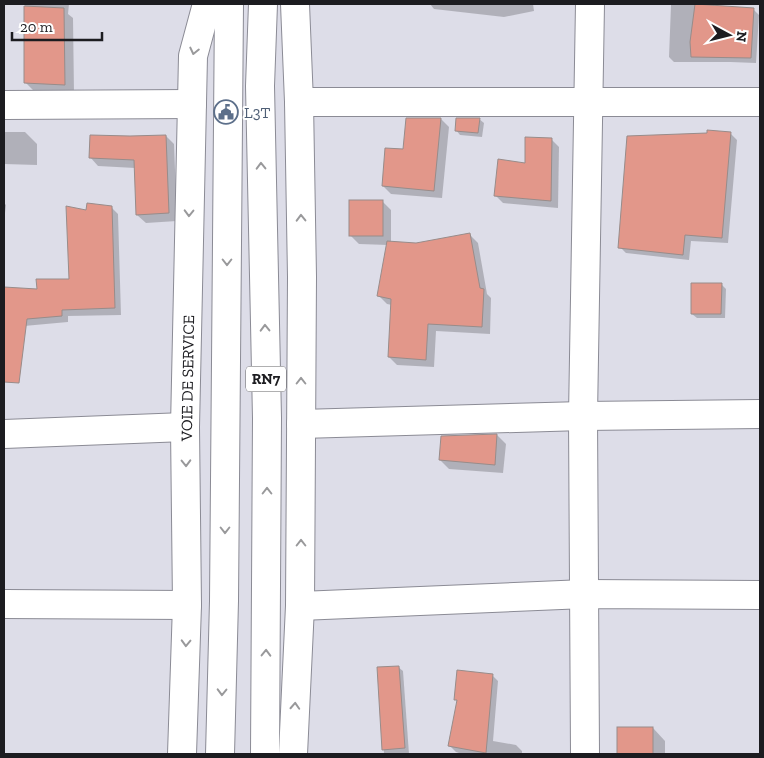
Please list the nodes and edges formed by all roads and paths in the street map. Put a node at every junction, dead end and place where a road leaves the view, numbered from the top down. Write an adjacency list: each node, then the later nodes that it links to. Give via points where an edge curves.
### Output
1 (208, 4): 9 (main road, VOIE DE SERVICE, one-way to 9, via 192,56)
2 (229, 4): 22 (main road, RN7, one-way to 22)
3 (263, 4): 23 (main road, RN7, one-way to 3, via 267,418 260,86)
4 (295, 4): 6 (main road)
5 (590, 4): 7 (main road)
6 (299, 102): 7 (main road); 13 (main road, one-way to 6)
7 (588, 102): 8 (main road); 12 (main road)
8 (760, 102)
9 (192, 104): 10 (main road); 14 (main road, VOIE DE SERVICE, one-way to 14)
10 (4, 105)
11 (760, 414): 12 (main road)
12 (583, 416): 13 (main road); 16 (main road)
13 (301, 424): 20 (main road, one-way to 13)
14 (185, 427): 15 (main road); 19 (main road, VOIE DE SERVICE, one-way to 19)
15 (4, 434)
16 (585, 594): 17 (main road); 20 (main road); 25 (main road)
17 (760, 595)
18 (4, 604): 19 (main road)
19 (187, 605): 21 (main road, VOIE DE SERVICE, one-way to 21)
20 (300, 606): 24 (main road, one-way to 20)
21 (182, 754)
22 (220, 754)
23 (265, 754)
24 (293, 754)
25 (585, 754)

